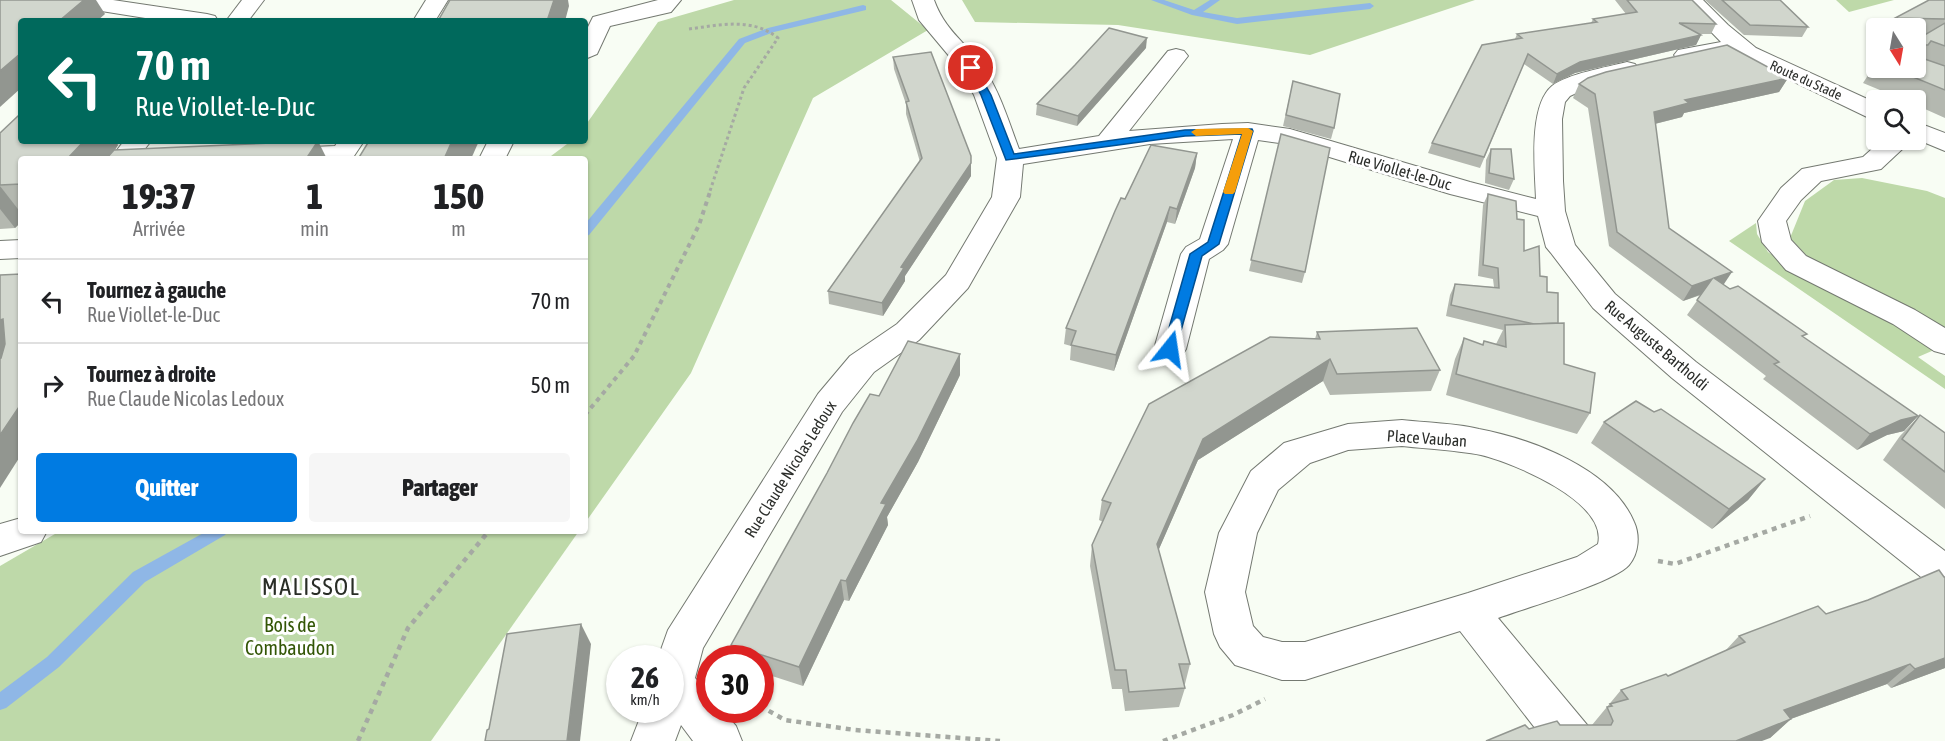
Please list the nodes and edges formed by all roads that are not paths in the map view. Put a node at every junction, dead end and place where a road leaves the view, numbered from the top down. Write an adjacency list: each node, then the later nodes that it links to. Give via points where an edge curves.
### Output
1 (70, 0): 7 (street)
2 (253, 0): 8 (street)
3 (437, 0): 9 (street)
4 (670, 0): 11 (street, via 663,7 601,22)
5 (923, 0): 23 (street, Rue Claude Nicolas Ledoux, via 930,20 971,68 986,95)
6 (1691, 0): 10 (street)
7 (187, 18)
8 (239, 18)
9 (426, 18)
10 (1737, 46): 13 (street, Route du Stade); 24 (street, Rue Auguste Bartholdi, via 1626,69 1578,82 1561,91 1552,101 1549,119)
11 (588, 50)
12 (1176, 56): 19 (street)
13 (1866, 107)
14 (1248, 131): 19 (street, Rue Viollet-le-Duc, via 1185,133); 24 (street, Rue Viollet-le-Duc, via 1290,137); 28 (street, via 1213,244 1196,254)
15 (1926, 134): 16 (street)
16 (1945, 143)
17 (136, 144): 21 (street)
18 (349, 144): 22 (street, via 344,153)
19 (1106, 144): 23 (street, Rue Viollet-le-Duc)
20 (1885, 150): 27 (street, via 1872,164 1812,175 1791,194 1772,221 1777,242 1796,263 1904,317)
21 (126, 156)
22 (283, 156)
23 (1010, 158): 33 (street, Rue Claude Nicolas Ledoux, via 1006,197 957,281 908,332 862,364 830,403)
24 (1551, 211): 31 (street, Rue Auguste Bartholdi, via 1561,247 1604,301 1684,370)
25 (18, 249): 26 (street)
26 (0, 250)
27 (1945, 343)
28 (1170, 349)
29 (19, 534): 30 (street)
30 (0, 540)
31 (1945, 573)
32 (1468, 611): 32 (street, Place Vauban, via 1590,569 1616,554 1620,532 1610,509 1588,489 1537,461 1482,442 1402,433 1348,436 1297,453 1264,481 1238,533 1225,592 1235,634 1250,652 1282,661 1305,661); 38 (street)
33 (682, 645)
34 (684, 700): 37 (street)
35 (659, 723): 36 (street, Rue Claude Nicolas Ledoux)
36 (653, 741)
37 (720, 741)
38 (1572, 741)

